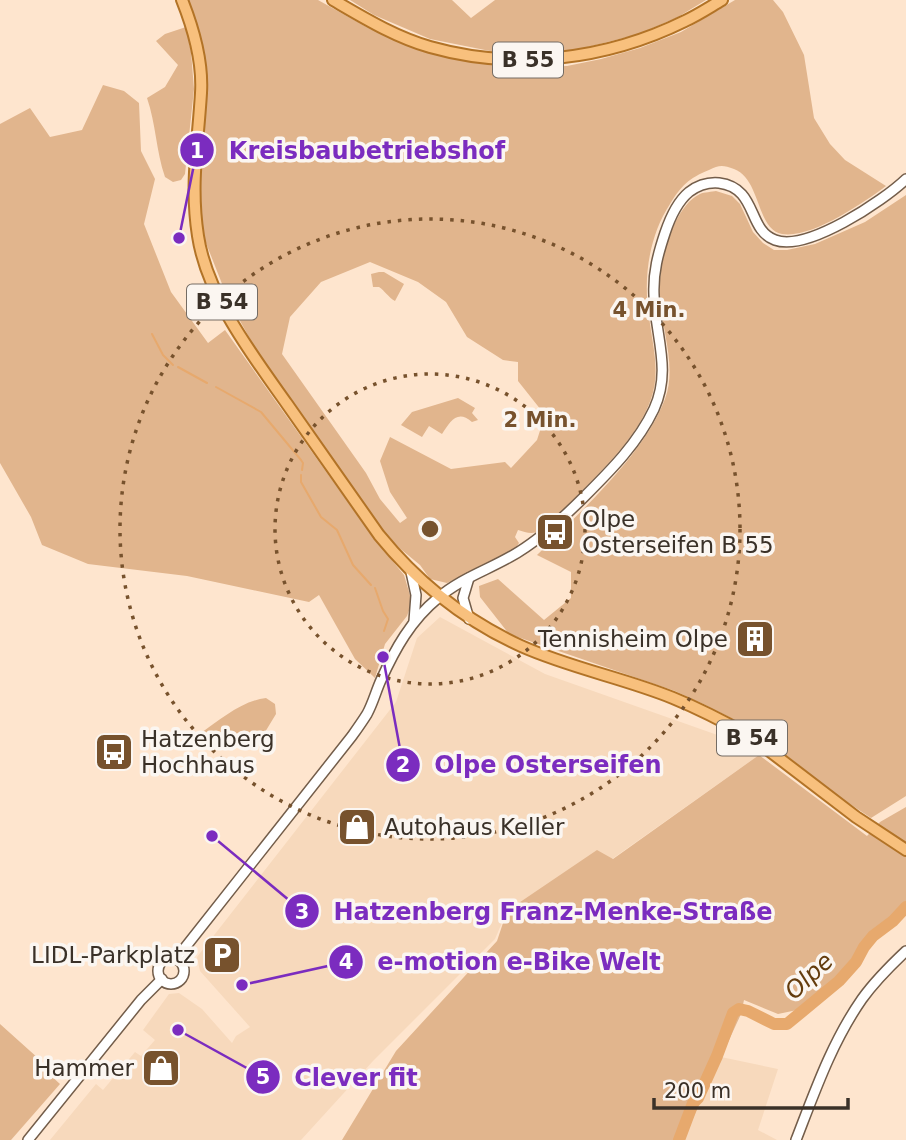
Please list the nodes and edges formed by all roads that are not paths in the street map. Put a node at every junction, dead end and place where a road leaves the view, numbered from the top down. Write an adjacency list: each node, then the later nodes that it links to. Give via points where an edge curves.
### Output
1 (182, 0): 5 (main road, B 54, via 200,63 193,189 198,240 209,278 234,327 379,535)
2 (333, 0): 3 (main road, B 55, via 428,46 496,59 529,60 577,56 639,41)
3 (722, 0)
4 (906, 179): 6 (street, via 841,224 792,242 776,241 764,233 747,200 732,187 709,184 684,196 668,223 656,261 654,296 663,375 649,418 622,457 552,526 519,552)
5 (411, 572): 7 (main road, B 54); 9 (street, via 416,595)
6 (469, 578): 7 (street); 8 (street, via 463,598)
7 (439, 596): 8 (main road, B 54); 9 (street)
8 (470, 619): 10 (main road, B 54, via 524,647 709,714 750,736)
9 (414, 621): 12 (street, via 352,736)
10 (906, 850)
11 (906, 951): 15 (street, via 863,997 847,1023)
12 (176, 959): 13 (street, via 160,965); 13 (street, via 183,965 182,978 172,983)
13 (162, 979): 14 (street)
14 (28, 1140)
15 (796, 1140)

